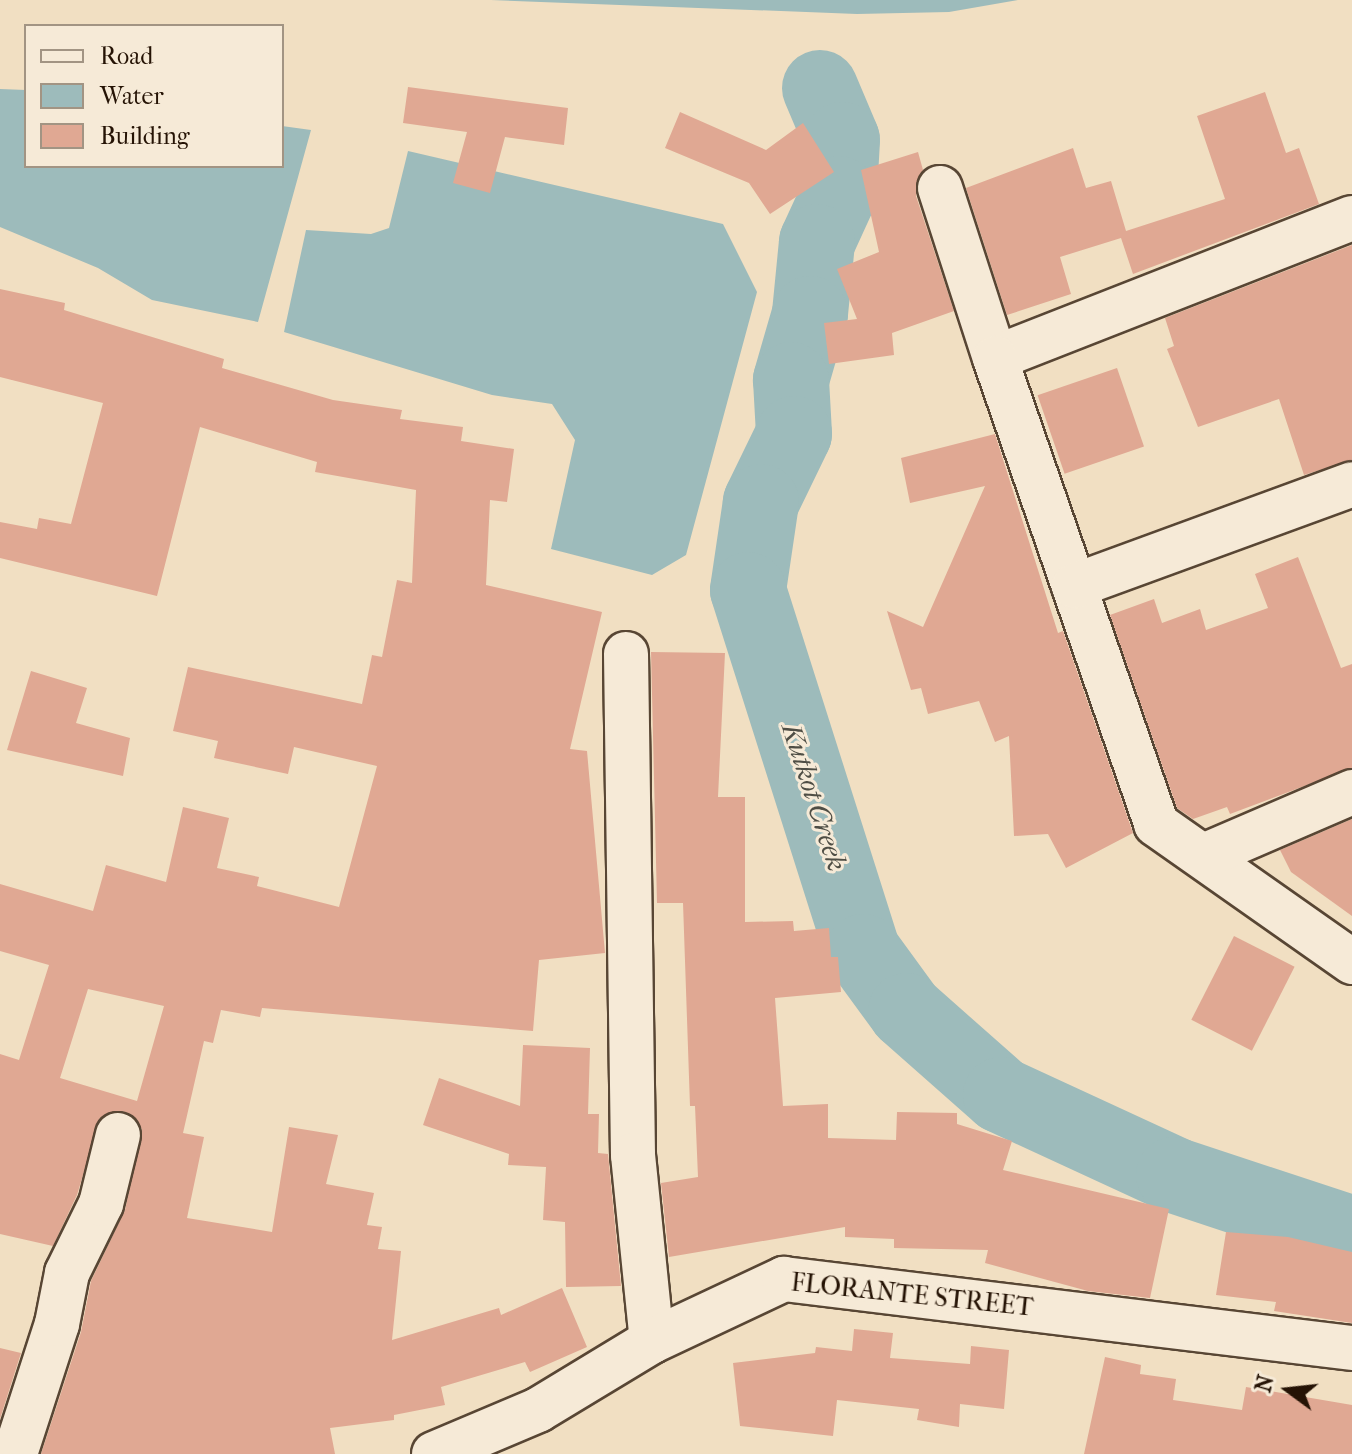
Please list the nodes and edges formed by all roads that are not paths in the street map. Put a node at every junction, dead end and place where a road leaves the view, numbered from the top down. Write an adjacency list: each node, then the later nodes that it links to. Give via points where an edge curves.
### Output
1 (940, 188): 3 (street)
2 (1352, 218): 3 (street)
3 (995, 358): 5 (street)
4 (1352, 484): 5 (street)
5 (1074, 586): 8 (street, via 1156,824)
6 (626, 654): 11 (street, via 633,1155)
7 (1352, 792): 8 (street)
8 (1206, 855): 9 (street)
9 (1352, 962)
10 (118, 1135): 13 (street, via 101,1204 67,1273 57,1324)
11 (652, 1341): 12 (street, FLORANTE STREET, via 784,1279); 14 (street, FLORANTE STREET, via 538,1410)
12 (1342, 1347)
13 (15, 1454)
14 (434, 1454)

